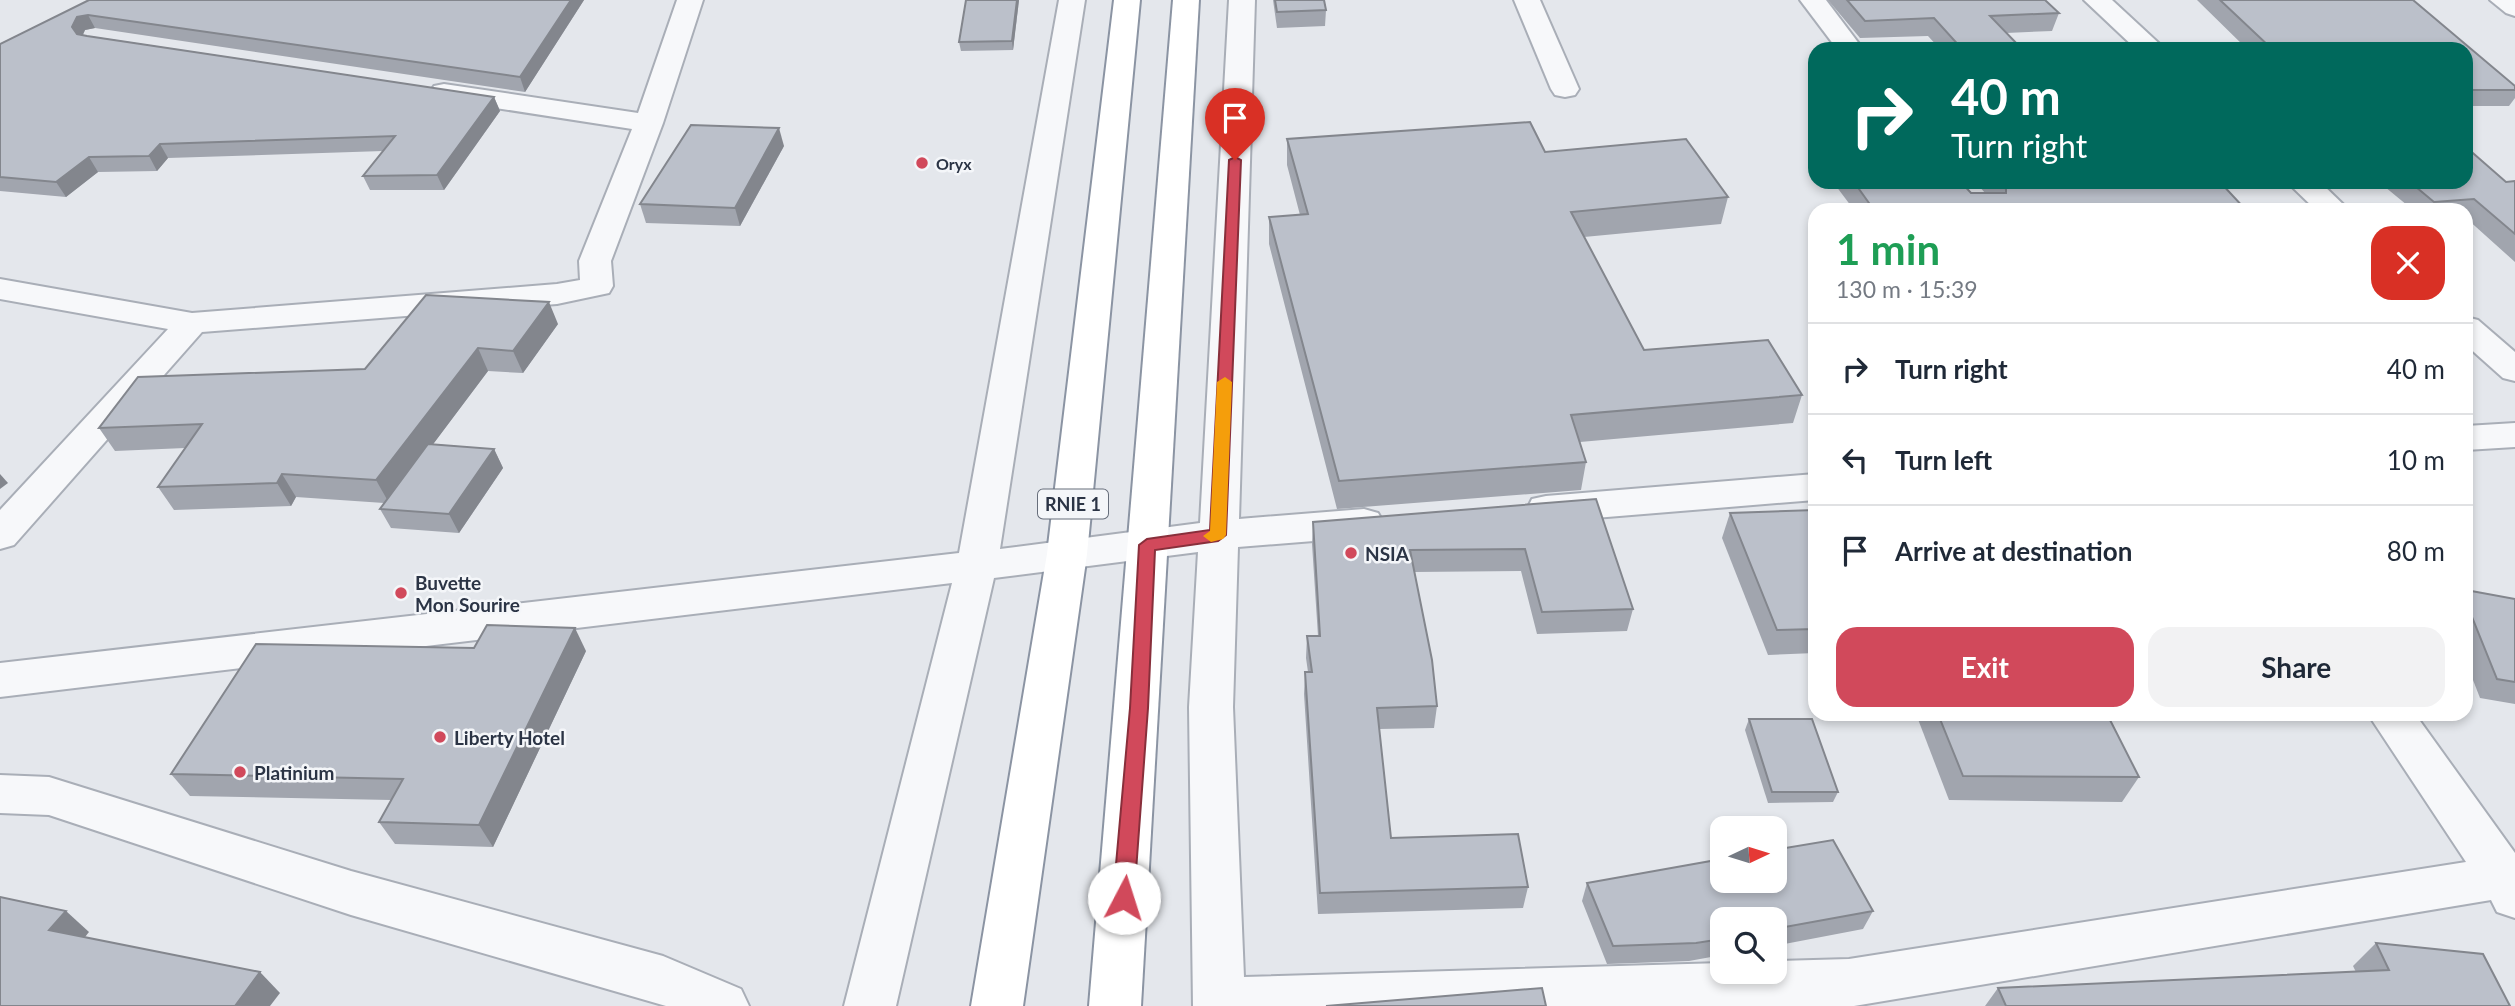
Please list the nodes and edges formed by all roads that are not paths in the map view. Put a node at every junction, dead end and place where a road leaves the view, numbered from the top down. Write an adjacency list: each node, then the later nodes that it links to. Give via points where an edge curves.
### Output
1 (690, 0): 15 (street)
2 (1072, 0): 31 (street)
3 (1127, 0): 30 (highway, RNIE 1)
4 (1186, 0): 29 (highway)
5 (1242, 0): 28 (street)
6 (1527, 0): 14 (street)
7 (1813, 0): 11 (street)
8 (2097, 0): 12 (street)
9 (2504, 0): 10 (street)
10 (2515, 8)
11 (1845, 42)
12 (2144, 42)
13 (419, 88): 15 (street)
14 (1564, 89)
15 (649, 123): 19 (street, via 595,261 597,286 557,294)
16 (2310, 189): 17 (street)
17 (2326, 203)
18 (0, 289): 19 (street)
19 (192, 323): 27 (street)
20 (2473, 333): 21 (street)
21 (2515, 370)
22 (2515, 435): 23 (street)
23 (2473, 438)
24 (1808, 489): 25 (street)
25 (1509, 512)
26 (1398, 521): 28 (street)
27 (0, 535)
28 (1218, 535): 29 (street); 37 (street, via 1211,707)
29 (1147, 545): 30 (street); 41 (highway)
30 (1067, 554): 31 (street); 40 (highway, RNIE 1)
31 (976, 566): 32 (street); 39 (street)
32 (0, 680)
33 (2395, 721): 35 (street)
34 (0, 794): 38 (street, via 49,796 351,892 663,980)
35 (2511, 884): 36 (street)
36 (1853, 995): 37 (street)
37 (1219, 1004)
38 (723, 1006)
39 (870, 1006)
40 (997, 1006)
41 (1115, 1006)

